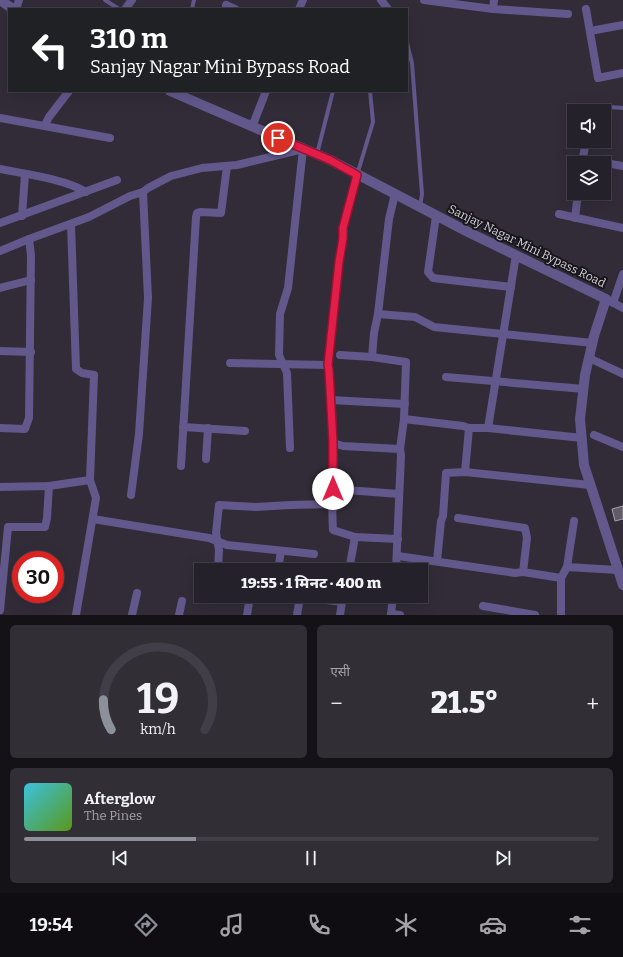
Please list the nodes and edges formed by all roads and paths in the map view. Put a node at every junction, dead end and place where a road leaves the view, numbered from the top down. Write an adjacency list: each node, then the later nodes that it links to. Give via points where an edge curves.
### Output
1 (0, 0): 8 (street)
2 (105, 0): 9 (lane)
3 (132, 0): 10 (street)
4 (381, 0): 12 (street)
5 (424, 0): 13 (street)
6 (494, 0): 13 (street)
7 (226, 4): 11 (street)
8 (12, 8)
9 (117, 8)
10 (125, 8)
11 (233, 8)
12 (387, 8)
13 (493, 9): 15 (street)
14 (586, 10): 17 (street)
15 (568, 14)
16 (623, 25): 17 (street)
17 (590, 31): 19 (street, via 598,78)
18 (408, 47): 44 (lane, via 412,63 422,194)
19 (623, 73)
20 (68, 92): 28 (street)
21 (174, 92): 29 (street, Sanjay Nagar Mini Bypass Road)
22 (266, 92): 29 (street)
23 (332, 92): 32 (lane)
24 (370, 92): 38 (lane, via 373,122)
25 (611, 107): 26 (lane)
26 (623, 108)
27 (0, 118): 28 (street)
28 (45, 125): 30 (street)
29 (252, 127): 31 (street, Sanjay Nagar Mini Bypass Road)
30 (110, 138)
31 (303, 149): 32 (street, Sanjay Nagar Mini Bypass Road); 34 (street); 70 (street, via 288,288 280,314 279,355)
32 (317, 155): 38 (street, Sanjay Nagar Mini Bypass Road)
33 (611, 165): 35 (street)
34 (226, 166): 41 (street, via 202,168 171,176); 79 (street, via 221,213 200,212 196,217)
35 (623, 166)
36 (0, 169): 37 (street)
37 (25, 174): 40 (street, via 77,186); 46 (street)
38 (357, 175): 42 (street, Sanjay Nagar Mini Bypass Road); 71 (lane, via 343,228)
39 (117, 180): 40 (street)
40 (86, 192): 46 (street)
41 (143, 192): 50 (street); 100 (street, via 148,298 139,434)
42 (395, 194): 44 (street, Sanjay Nagar Mini Bypass Road); 61 (street, via 389,219)
43 (577, 200): 48 (street)
44 (420, 207): 47 (street, Sanjay Nagar Mini Bypass Road)
45 (559, 214): 48 (street)
46 (22, 216): 49 (street)
47 (436, 216): 54 (street, Sanjay Nagar Mini Bypass Road); 57 (street, via 428,272 433,278)
48 (575, 218): 51 (street)
49 (0, 223)
50 (71, 224): 52 (street); 94 (street, via 76,369 94,375)
51 (623, 228)
52 (29, 239): 53 (street); 56 (street)
53 (0, 251)
54 (516, 256): 57 (street); 59 (street, Sanjay Nagar Mini Bypass Road)
55 (623, 274): 59 (street)
56 (31, 280): 58 (street); 65 (street)
57 (511, 287): 62 (street)
58 (0, 288)
59 (610, 301): 60 (street); 63 (street, Sanjay Nagar Mini Bypass Road)
60 (623, 308)
61 (378, 314): 62 (street, via 416,317 434,327); 67 (street)
62 (504, 335): 63 (street); 74 (street)
63 (593, 343): 68 (street, Sanjay Nagar Mini Bypass Road)
64 (0, 351): 65 (street)
65 (31, 352): 80 (street, via 29,418 25,429)
66 (340, 355): 67 (street)
67 (372, 357): 77 (street, via 406,362)
68 (589, 358): 72 (street); 75 (street, Sanjay Nagar Mini Bypass Road)
69 (230, 363): 70 (street)
70 (283, 364): 71 (street); 89 (street, via 287,373)
71 (328, 365): 76 (street)
72 (623, 374)
73 (446, 377): 74 (street)
74 (497, 381): 75 (street); 83 (street)
75 (584, 389): 86 (street, Sanjay Nagar Mini Bypass Road, via 580,419)
76 (331, 400): 77 (street); 87 (street)
77 (405, 404): 78 (street)
78 (404, 419): 82 (street); 90 (street)
79 (183, 427): 81 (street); 92 (street)
80 (0, 428)
81 (208, 428): 84 (street); 91 (street)
82 (469, 428): 83 (street); 93 (street)
83 (488, 428): 86 (street)
84 (245, 431)
85 (594, 435): 88 (street)
86 (582, 438): 95 (street, Sanjay Nagar Mini Bypass Road, via 584,465)
87 (333, 443): 90 (street, via 343,446); 98 (street)
88 (623, 447)
89 (290, 448)
90 (400, 449): 99 (street)
91 (206, 459)
92 (181, 466)
93 (465, 472): 95 (street); 112 (street, via 446,473)
94 (90, 480): 97 (street); 103 (street, via 96,498)
95 (590, 485): 118 (street, Sanjay Nagar Mini Bypass Road)
96 (0, 486): 97 (street)
97 (49, 486): 105 (street, via 48,518 45,527)
98 (333, 489): 99 (street); 101 (street)
99 (399, 494): 107 (street)
100 (131, 495)
101 (331, 504): 106 (street, via 333,530); 108 (street, via 256,507 219,505 216,533)
102 (458, 518): 119 (street, via 525,528 527,538)
103 (93, 519): 108 (street); 131 (street)
104 (574, 521): 117 (street)
105 (4, 526): 129 (street)
106 (356, 537): 107 (street); 115 (street)
107 (398, 539): 111 (street)
108 (218, 541): 109 (street, via 227,545); 113 (street)
109 (281, 551): 110 (street); 114 (street)
110 (314, 554)
111 (398, 556): 112 (street); 116 (street)
112 (437, 561): 119 (street, via 515,573)
113 (218, 563)
114 (279, 563)
115 (350, 563)
116 (397, 563)
117 (567, 567): 118 (street); 120 (street)
118 (618, 570): 121 (street, Sanjay Nagar Mini Bypass Road)
119 (523, 572): 120 (street)
120 (561, 578): 139 (street)
121 (623, 585)
122 (137, 593): 132 (street)
123 (182, 601): 133 (street)
124 (249, 603): 134 (street)
125 (298, 603): 135 (street)
126 (342, 603): 136 (street)
127 (392, 603): 130 (street)
128 (483, 606): 138 (street)
129 (0, 610)
130 (391, 614): 137 (street)
131 (76, 615)
132 (132, 615)
133 (179, 615)
134 (247, 615)
135 (297, 615)
136 (340, 615)
137 (400, 615)
138 (535, 615)
139 (561, 615)

